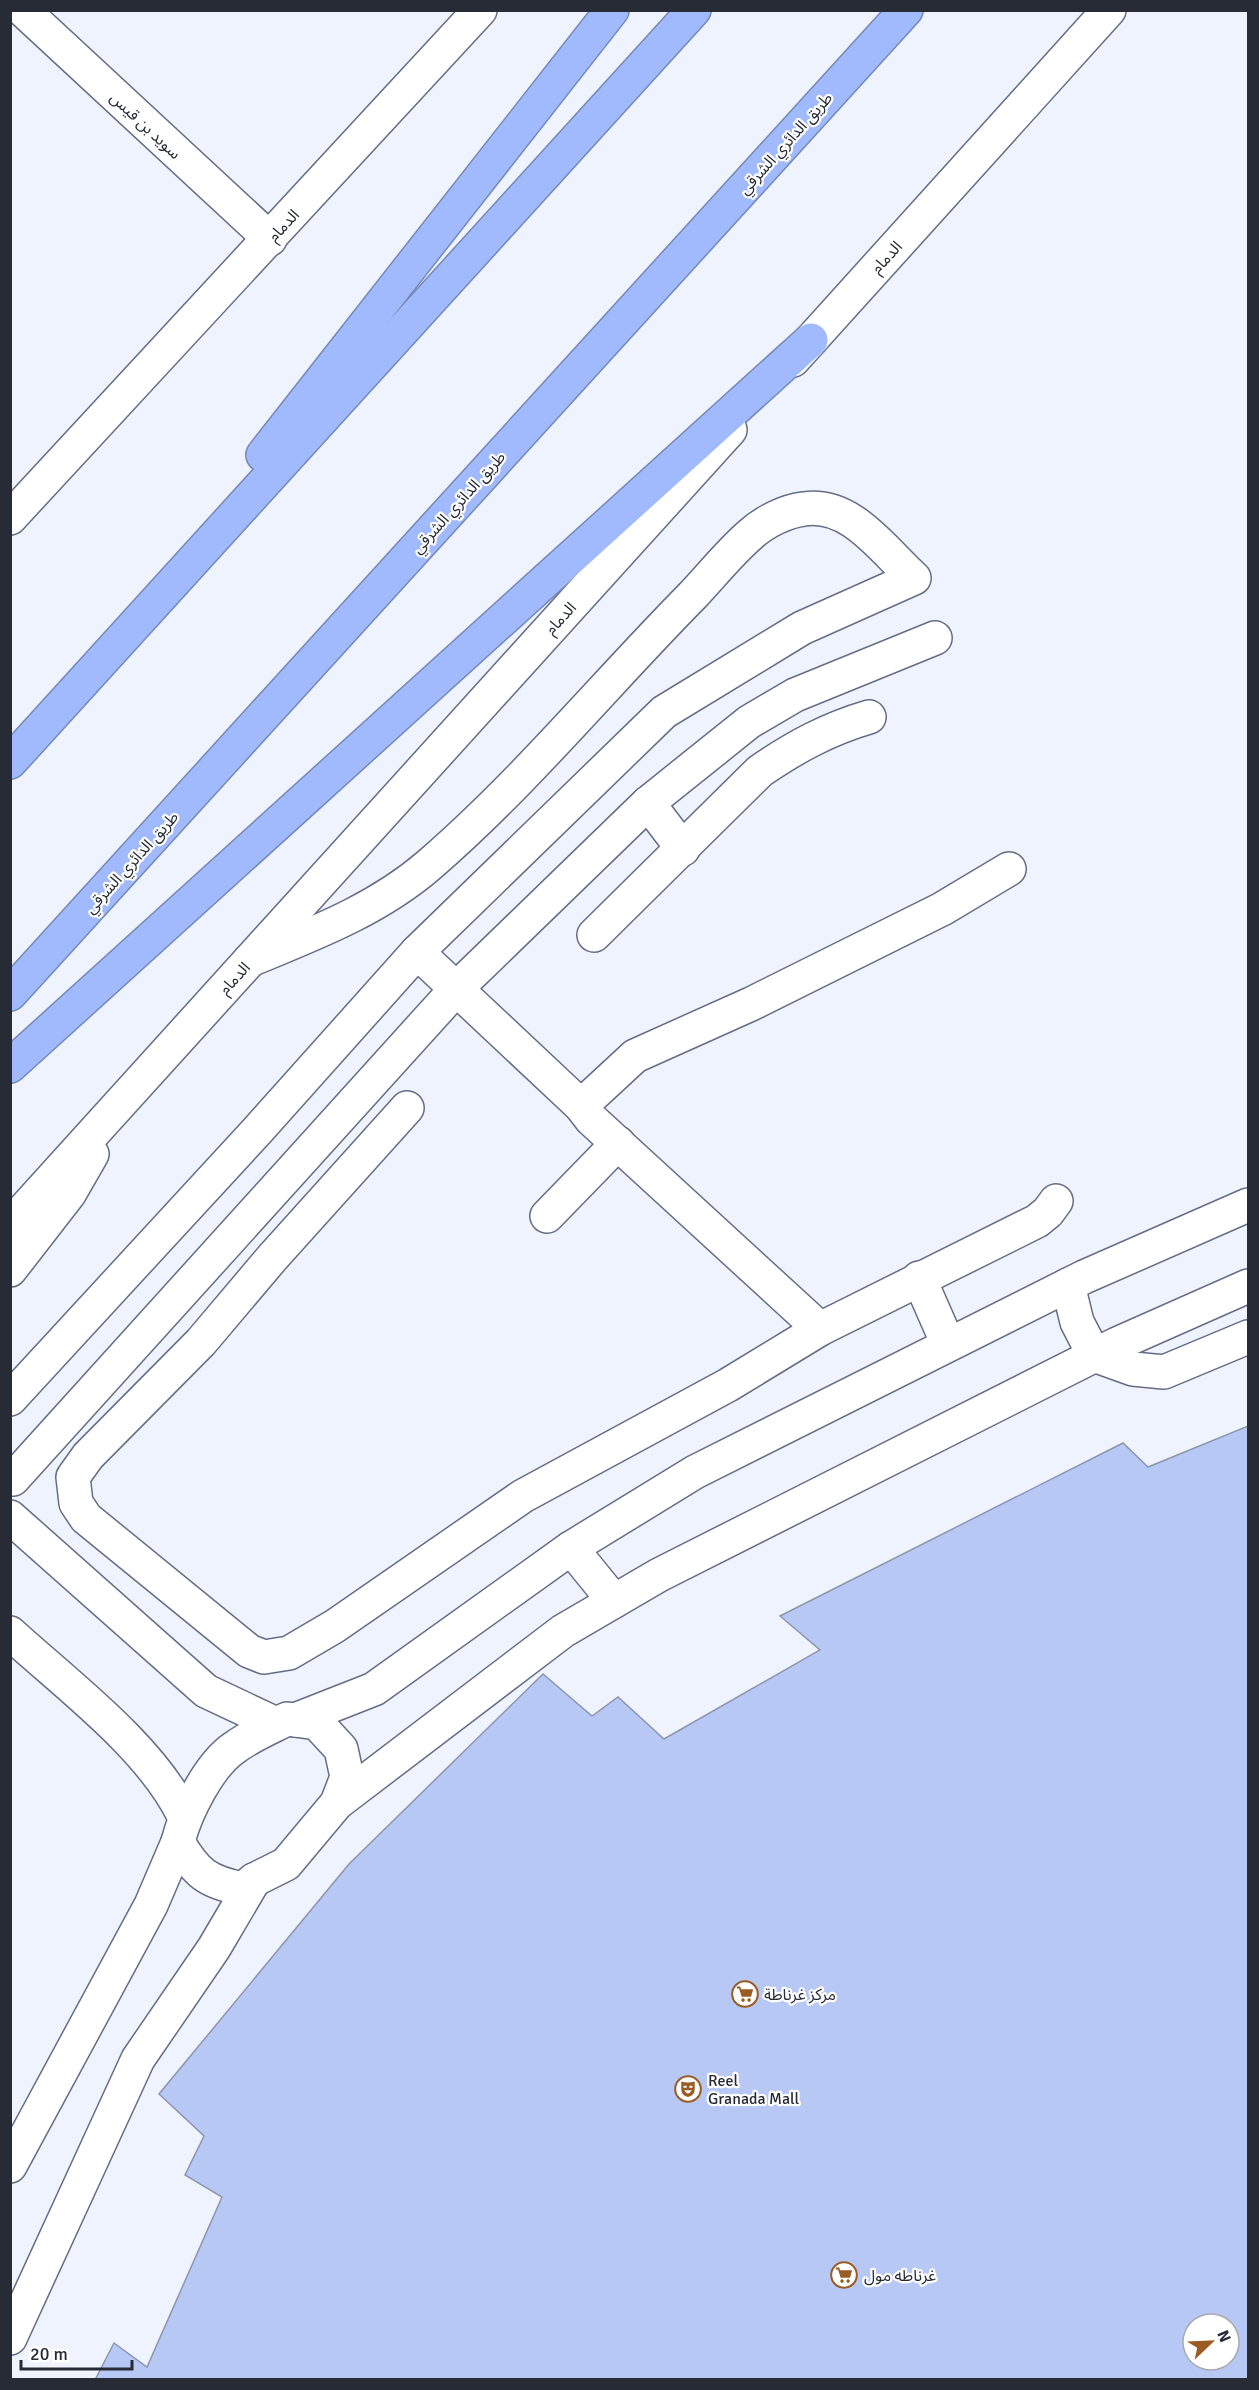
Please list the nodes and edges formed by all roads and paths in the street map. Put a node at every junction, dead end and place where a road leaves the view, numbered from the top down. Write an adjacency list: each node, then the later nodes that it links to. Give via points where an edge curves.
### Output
1 (23, 10): 7 (street, سويد بن قيس)
2 (480, 10): 7 (street, الدمام)
3 (612, 10): 11 (highway)
4 (694, 10): 11 (highway)
5 (906, 10): 21 (highway, طريق الدائري الشرقي)
6 (1109, 10): 8 (street, الدمام)
7 (270, 239): 9 (street, الدمام)
8 (811, 340): 19 (street, الدمام); 22 (highway)
9 (10, 518)
10 (935, 638): 14 (street, via 795,695 749,722)
11 (93, 672): 13 (highway)
12 (869, 717): 15 (street, via 833,728 760,771)
13 (10, 762)
14 (648, 803): 15 (street); 20 (street)
15 (683, 849): 17 (street)
16 (1009, 869): 23 (street, via 942,909 751,1004 635,1056)
17 (594, 935)
18 (417, 952): 19 (street, via 664,712 802,628 914,578 857,523 830,509 804,509 779,517 752,533 522,776 427,867 345,921); 20 (street); 39 (street)
19 (250, 960): 24 (street, الدمام)
20 (457, 988): 23 (street); 40 (street)
21 (10, 994)
22 (10, 1066)
23 (581, 1106): 26 (street)
24 (117, 1107): 30 (street, الدمام); 31 (street, via 69,1194)
25 (407, 1108): 35 (street, via 201,1342 88,1456 73,1477 75,1503 86,1518 249,1651 264,1657 289,1653 524,1497 728,1385)
26 (618, 1143): 29 (street); 35 (street)
27 (1056, 1201): 32 (street, via 1037,1221)
28 (1248, 1204): 33 (street)
29 (547, 1216)
30 (10, 1225)
31 (10, 1270)
32 (919, 1278): 35 (street); 37 (street)
33 (1068, 1286): 37 (street); 38 (street, via 1077,1322)
34 (1248, 1286): 38 (street)
35 (820, 1329)
36 (1248, 1337): 38 (street, via 1164,1371 1133,1369)
37 (948, 1344): 42 (street, via 695,1472)
38 (1094, 1355): 43 (street)
39 (10, 1399)
40 (13, 1479)
41 (10, 1517): 45 (street, via 206,1691)
42 (571, 1548): 43 (street); 45 (street, via 374,1689)
43 (614, 1601): 46 (street, via 563,1631)
44 (10, 1633): 47 (street, via 144,1756 174,1794)
45 (286, 1722): 46 (street, via 317,1723 341,1749 347,1777); 47 (street, via 231,1749 204,1783)
46 (337, 1803): 48 (street, via 286,1864)
47 (181, 1829): 48 (street, via 192,1866 217,1884 243,1889); 49 (street, via 151,1905)
48 (254, 1880): 50 (street, via 214,1948 138,2059)
49 (15, 2147)
50 (10, 2338)

